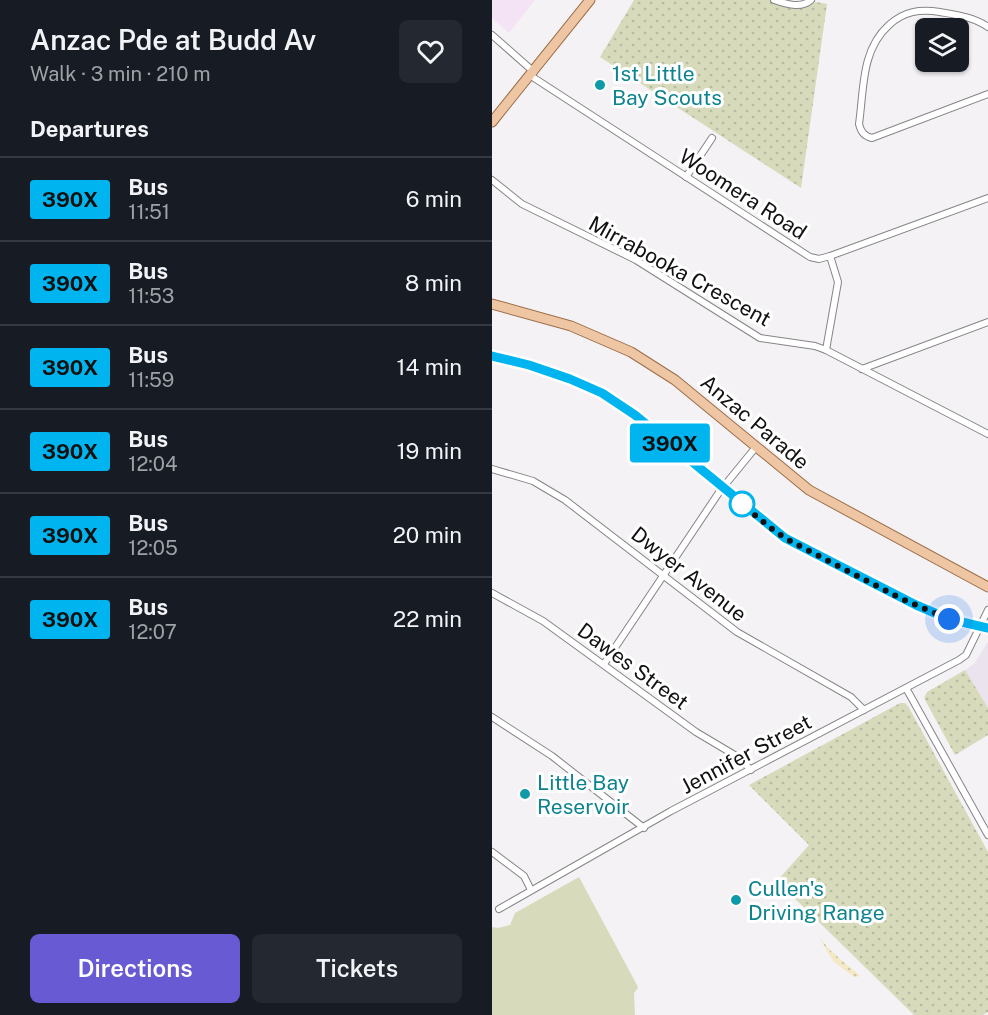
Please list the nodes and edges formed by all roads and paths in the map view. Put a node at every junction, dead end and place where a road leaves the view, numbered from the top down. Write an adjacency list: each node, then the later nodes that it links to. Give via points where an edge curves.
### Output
1 (590, 0): 6 (main road)
2 (774, 0): 3 (street, via 796,6)
3 (811, 0)
4 (988, 27): 7 (street, via 977,20 930,11 906,13 896,19 880,33 867,60 860,124 864,134 872,138)
5 (492, 35): 6 (street, Woomera Road)
6 (532, 74): 8 (main road); 10 (street, Woomera Road)
7 (988, 94)
8 (492, 122)
9 (712, 138): 10 (street)
10 (686, 177): 13 (street, Woomera Road, via 810,256)
11 (492, 180): 16 (street, Mirrabooka Crescent, via 522,204 644,265 760,338)
12 (988, 198): 13 (street)
13 (830, 256): 16 (street, via 838,282)
14 (492, 304): 20 (main road, Anzac Parade, via 571,326 632,352 669,376)
15 (988, 322): 18 (street)
16 (826, 350): 18 (street, Mirrabooka Crescent)
17 (492, 356): 22 (main road, via 570,379 606,396 635,415)
18 (862, 369): 19 (street, Mirrabooka Crescent)
19 (988, 434)
20 (756, 447): 22 (street); 24 (main road, Anzac Parade, via 816,495)
21 (492, 469): 23 (street, Dwyer Avenue, via 533,481 565,500)
22 (722, 488): 23 (street); 27 (main road, via 792,542 916,605 949,619)
23 (662, 576): 28 (street); 30 (street, Dwyer Avenue, via 737,632 851,696)
24 (988, 587)
25 (492, 593): 28 (street, Dawes Street, via 543,621)
26 (988, 610): 27 (street, Jennifer Street)
27 (984, 627): 29 (street, Jennifer Street, via 966,655)
28 (604, 664): 32 (street, Dawes Street)
29 (906, 688): 30 (street, Jennifer Street); 34 (street)
30 (864, 710): 32 (street, Jennifer Street)
31 (492, 717): 33 (street, via 552,756)
32 (751, 770): 33 (street, Jennifer Street)
33 (644, 828): 36 (street, Jennifer Street)
34 (988, 835)
35 (492, 852): 36 (street, via 524,876)
36 (531, 890): 37 (street, Jennifer Street)
37 (499, 909)

